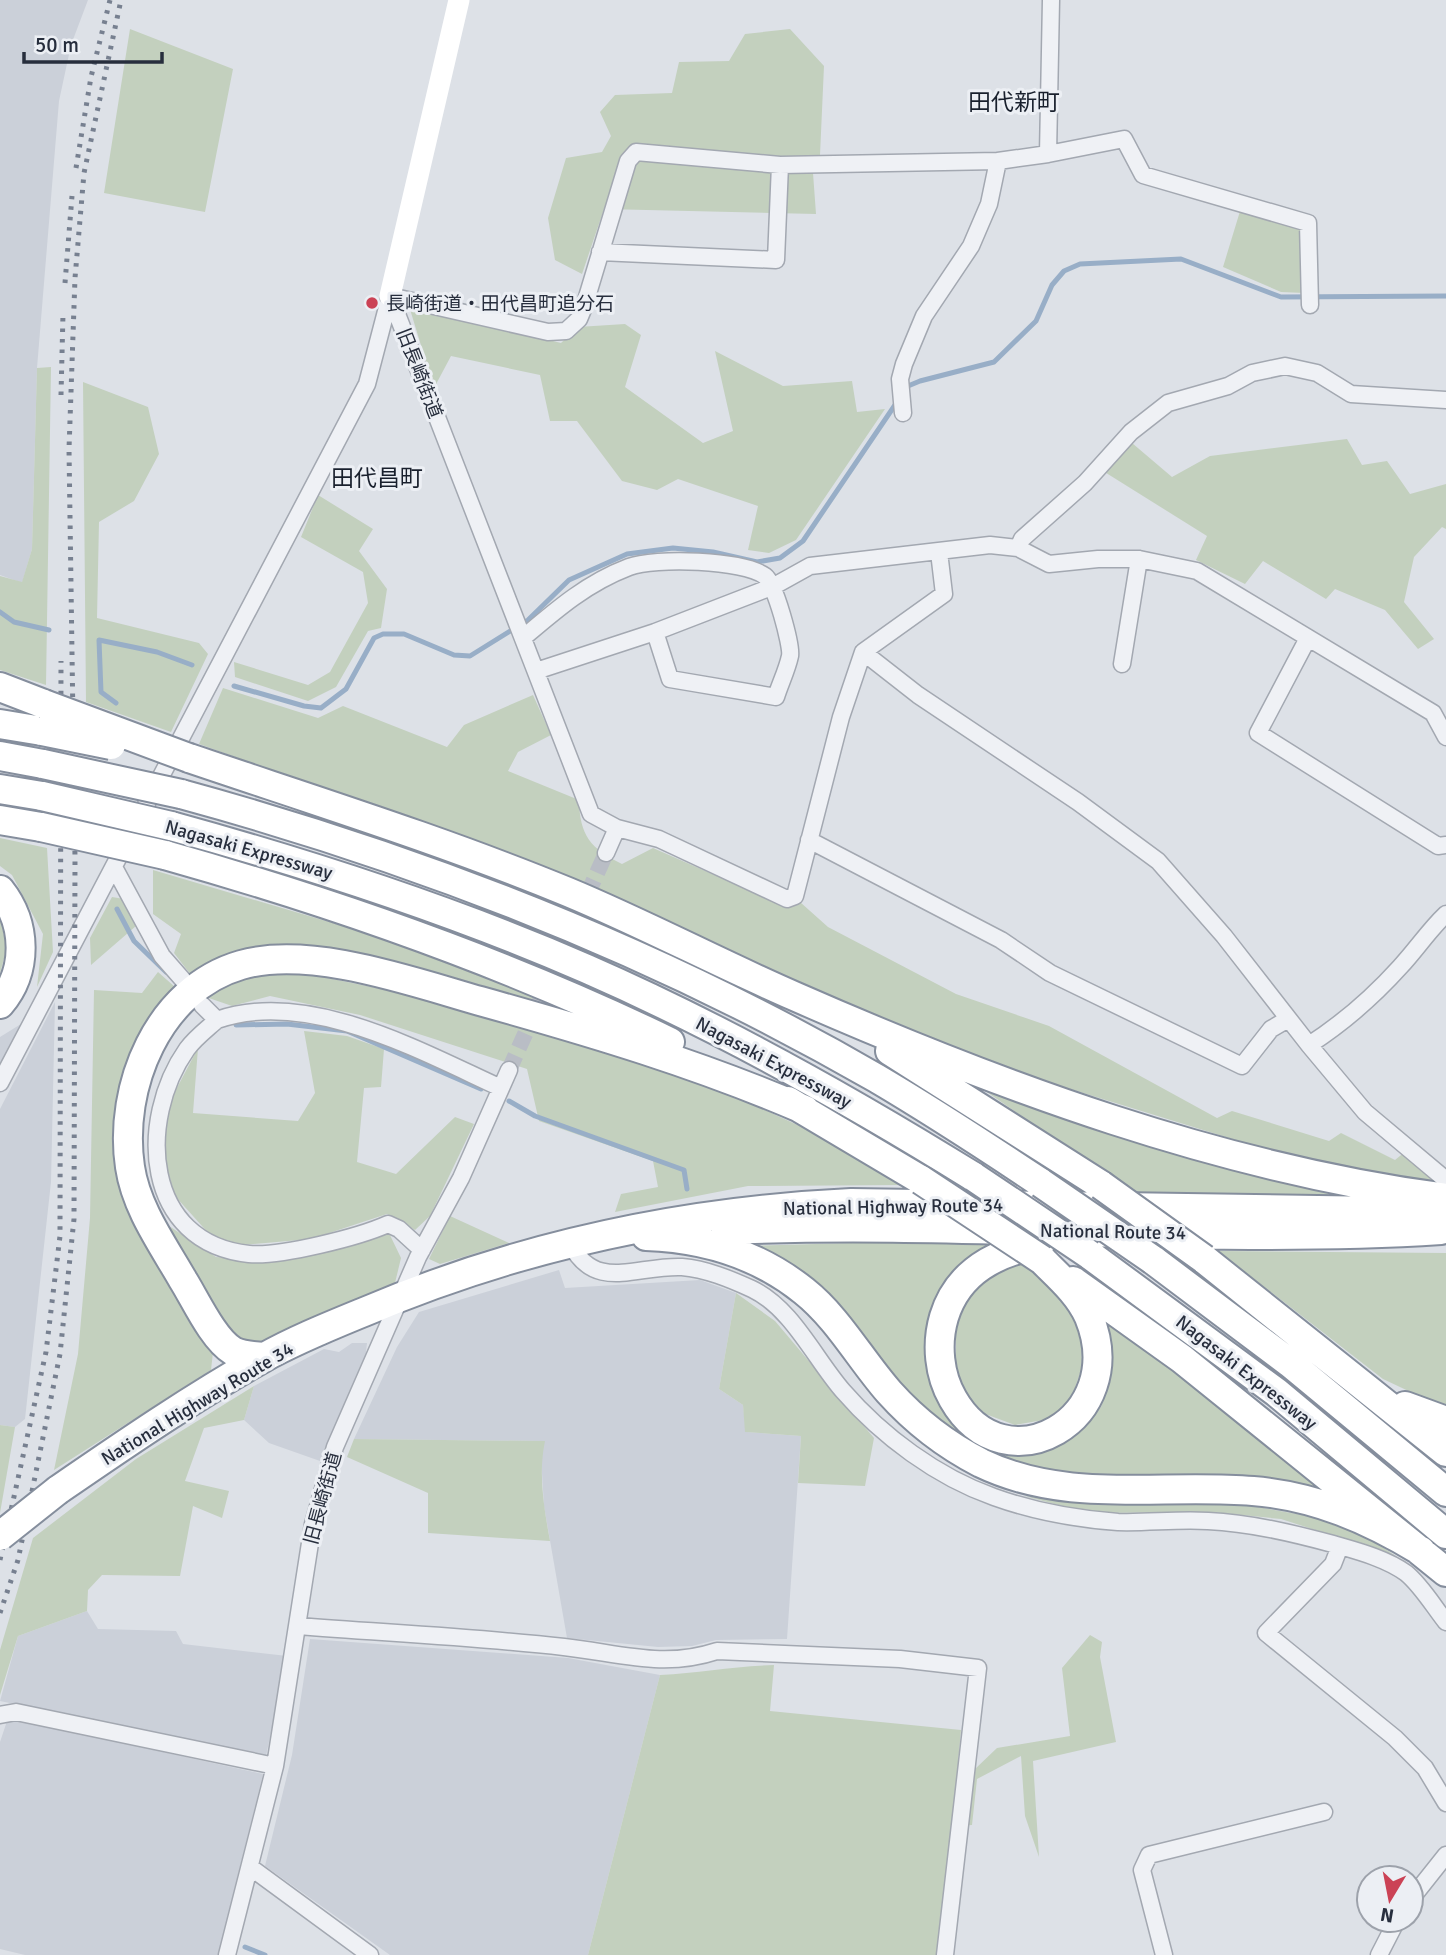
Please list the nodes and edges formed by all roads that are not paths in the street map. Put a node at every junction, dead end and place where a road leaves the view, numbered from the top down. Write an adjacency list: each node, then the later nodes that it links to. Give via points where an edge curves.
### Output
1 (459, 0): 7 (street)
2 (1051, 0): 3 (street)
3 (1048, 154): 4 (street); 8 (street, via 1124,139 1143,175 1308,223)
4 (999, 162): 5 (street); 10 (street, via 989,204 971,246 924,316 900,379)
5 (780, 165): 6 (street, via 636,152 628,161); 6 (street, via 776,260)
6 (600, 252): 7 (street, via 579,319 566,331 548,332)
7 (390, 296): 16 (street, 旧長崎街道); 32 (street, via 367,384)
8 (1311, 300)
9 (1446, 400): 11 (street, via 1351,394 1317,373 1285,366 1252,373 1228,386 1168,403 1131,432)
10 (903, 412)
11 (1018, 548): 12 (street, via 990,545); 13 (street, via 1049,565)
12 (939, 552): 14 (street, via 810,566); 18 (street, via 944,594)
13 (1139, 559): 17 (street, via 1198,571); 19 (street)
14 (774, 586): 15 (street); 15 (street, via 791,653 776,697 670,679); 16 (street, via 765,575 709,561 632,565 575,593)
15 (655, 632): 20 (street)
16 (523, 638): 20 (street)
17 (1308, 638): 24 (street, via 1433,713); 30 (street, via 1258,733 1438,846)
18 (863, 652): 29 (street); 39 (street, via 1158,861)
19 (1122, 664)
20 (536, 671): 28 (street, via 591,814)
21 (0, 687): 22 (highway)
22 (43, 718): 23 (highway); 36 (highway, bridge, via 188,760 441,844 568,892)
23 (0, 724)
24 (1446, 737)
25 (0, 756): 62 (highway, Nagasaki Expressway, bridge, via 181,794 354,845 511,902 775,1023 876,1078 1153,1260 1290,1363)
26 (0, 789): 63 (highway, Nagasaki Expressway, bridge, via 172,825 393,893 589,970 771,1058 868,1111 1090,1255 1276,1392)
27 (0, 820): 45 (highway, bridge, via 165,855 320,901 478,957 653,1034)
28 (617, 828): 29 (street, via 659,839 787,899 795,897); 31 (street)
29 (809, 840): 39 (street, via 1000,940 1050,973 1242,1066 1271,1029)
30 (1446, 845)
31 (606, 853)
32 (115, 869): 35 (street, via 162,956); 43 (street, via 74,937)
33 (0, 890): 37 (highway, via 15,914 21,947 16,978)
34 (1446, 914): 41 (street, via 1347,1020)
35 (183, 980)
36 (790, 995): 47 (highway, via 964,1066 1161,1132 1264,1161); 54 (highway, bridge, via 967,1098)
37 (0, 1004)
38 (202, 1005): 40 (street)
39 (1288, 1019): 41 (street)
40 (217, 1020): 44 (street, via 268,1010 317,1017 393,1038); 55 (street, via 187,1049 169,1083 158,1126 156,1167 165,1196 181,1221 198,1236 250,1254 345,1240 388,1224)
41 (1309, 1045): 46 (street, via 1366,1112)
42 (509, 1070): 44 (street, 旧長崎街道)
43 (0, 1083)
44 (501, 1088): 55 (street, 旧長崎街道)
45 (805, 1110): 56 (highway, bridge); 58 (highway, via 683,1060 383,976 285,960 241,965 221,973 184,998 154,1035 144,1056 132,1100 130,1168 145,1213 223,1343 246,1356)
46 (1446, 1180)
47 (1446, 1198)
48 (1446, 1212): 52 (highway, National Highway Route 34, via 851,1203 707,1215)
49 (1446, 1230): 50 (highway, National Route 34)
50 (1315, 1235): 53 (highway); 54 (highway, National Route 34)
51 (640, 1236): 52 (highway, National Route 34); 54 (highway, National Route 34, via 891,1226); 66 (highway, via 712,1244 785,1277 822,1309 908,1412 953,1447 1009,1475 1096,1490 1221,1489 1289,1496 1351,1513)
52 (569, 1243): 57 (highway, National Highway Route 34); 65 (street, via 591,1270 608,1274 683,1267 756,1291 784,1315 842,1391 871,1420 950,1476 992,1496 1055,1514 1118,1522 1240,1524)
53 (1446, 1243)
54 (1202, 1246): 56 (highway, via 1044,1243 1012,1249 976,1269 961,1284 944,1317 943,1377 965,1415 986,1432 1004,1438 1041,1438 1064,1427 1083,1409 1096,1377 1095,1339 1088,1316 1074,1292); 59 (highway)
55 (422, 1250): 57 (street, 旧長崎街道)
56 (1042, 1260): 66 (highway, via 1182,1359)
57 (404, 1295): 58 (highway, National Highway Route 34); 69 (street, 旧長崎街道, via 335,1447 313,1524)
58 (264, 1357): 64 (highway, National Highway Route 34, bridge, via 148,1429)
59 (1341, 1365): 60 (highway, via 1418,1414); 61 (highway)
60 (1446, 1421)
61 (1446, 1452)
62 (1446, 1492)
63 (1446, 1534)
64 (0, 1535)
65 (1340, 1546): 68 (street, via 1388,1562 1408,1575); 72 (street, via 1333,1564 1266,1633 1395,1738 1425,1768)
66 (1421, 1551): 67 (highway)
67 (1446, 1572)
68 (1446, 1622)
69 (297, 1626): 71 (street, 旧長崎街道); 80 (street, via 565,1647 653,1660 689,1660 717,1651 900,1659 978,1668)
70 (0, 1715): 71 (street, via 16,1712)
71 (275, 1766): 75 (street, 旧長崎街道)
72 (1446, 1803)
73 (1324, 1812): 81 (street, via 1149,1855 1142,1870)
74 (1446, 1854): 76 (street)
75 (250, 1867): 78 (street, 旧長崎街道); 79 (street)
76 (1425, 1881)
77 (1390, 1934): 82 (street)
78 (227, 1955)
79 (370, 1955)
80 (945, 1955)
81 (1164, 1955)
82 (1379, 1955)

